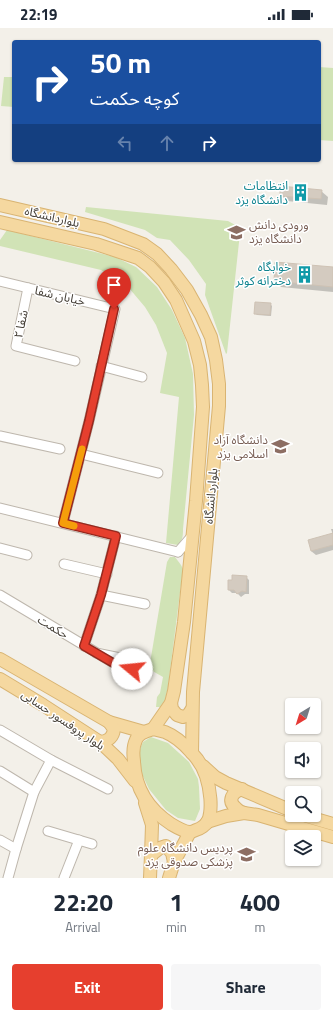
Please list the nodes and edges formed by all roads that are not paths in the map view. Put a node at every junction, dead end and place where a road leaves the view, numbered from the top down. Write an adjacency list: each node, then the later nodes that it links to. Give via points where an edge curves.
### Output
1 (0, 205): 30 (main road, بلواردانشگاه, via 104,229 143,244 157,254 183,285 211,337 219,378 219,406)
2 (0, 222): 15 (main road, بلواردانشگاه, via 96,244 138,258 150,267 176,300 194,341 202,385 203,407)
3 (0, 281): 4 (street, خیابان شفا)
4 (28, 288): 5 (street, شفا ۲, via 16,346); 6 (street, خیابان شفا, via 114,309)
5 (76, 361)
6 (101, 366): 7 (street); 10 (street, خیابان شفا)
7 (142, 377)
8 (0, 436): 9 (street)
9 (60, 449)
10 (81, 454): 11 (street); 13 (street, خیابان شفا)
11 (158, 473)
12 (0, 508): 13 (street)
13 (63, 523): 14 (street)
14 (116, 536): 17 (street); 21 (street)
15 (192, 536): 17 (street); 20 (main road, بلواردانشگاه)
16 (0, 548): 18 (street)
17 (178, 552): 20 (street, via 187,564)
18 (27, 555)
19 (64, 564): 21 (street)
20 (188, 572): 29 (main road, بلواردانشگاه, via 184,622)
21 (106, 574): 23 (street)
22 (0, 595): 25 (street, حکمت)
23 (101, 595): 24 (street); 25 (street)
24 (145, 604)
25 (84, 646): 27 (street, حکمت)
26 (0, 659): 31 (main road, بلوار پروفسور حسابی)
27 (127, 671)
28 (0, 679): 34 (main road, بلوار پروفسور حسابی)
29 (171, 702): 30 (main road, via 172,709 182,717 188,715); 33 (main road, بلواردانشگاه)
30 (192, 709): 35 (main road, بلواردانشگاه)
31 (109, 722): 33 (main road, بلوار پروفسور حسابی); 34 (main road, via 114,729 112,736)
32 (0, 730): 36 (street)
33 (148, 730): 35 (main road, via 165,732); 39 (main road, via 136,739 133,751)
34 (100, 742): 39 (main road, بلوار پروفسور حسابی, via 118,759)
35 (192, 753): 37 (main road)
36 (51, 760): 40 (street); 42 (street)
37 (200, 764): 41 (main road, via 215,778); 47 (main road, via 209,790 210,810)
38 (0, 771): 42 (street)
39 (138, 785): 43 (main road)
40 (108, 789)
41 (242, 789): 44 (main road); 45 (main road, via 233,793 232,802 236,809)
42 (34, 792): 59 (street)
43 (143, 797): 51 (main road, via 162,818); 60 (main road, via 152,825)
44 (285, 808)
45 (244, 813): 47 (main road); 49 (main road)
46 (321, 821): 48 (main road)
47 (207, 822): 51 (main road, via 200,829)
48 (333, 824)
49 (307, 830)
50 (48, 831): 56 (street)
51 (190, 832): 61 (main road)
52 (321, 834): 53 (main road)
53 (333, 838)
54 (321, 839): 58 (main road)
55 (0, 840): 59 (street)
56 (79, 840): 57 (street); 63 (street)
57 (92, 844)
58 (333, 847)
59 (16, 849): 62 (street)
60 (152, 855): 61 (main road, via 166,846 172,853); 64 (main road)
61 (174, 862): 65 (main road)
62 (8, 878)
63 (64, 878)
64 (150, 878)
65 (168, 878)

